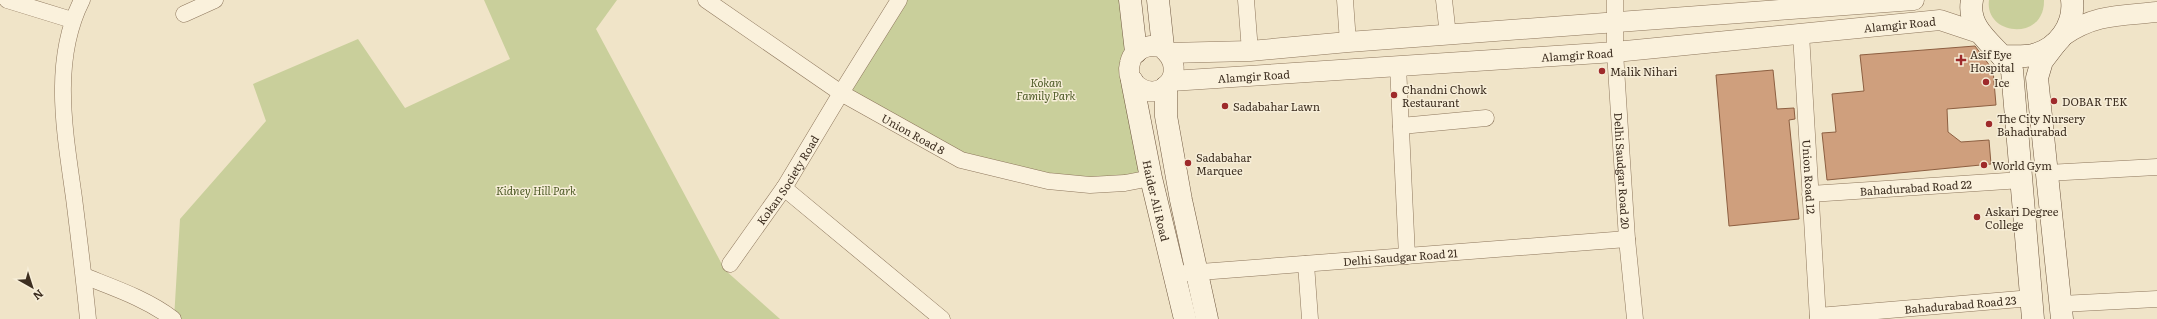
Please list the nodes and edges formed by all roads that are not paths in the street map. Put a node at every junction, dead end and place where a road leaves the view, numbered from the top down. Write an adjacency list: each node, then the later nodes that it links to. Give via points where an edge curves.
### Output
1 (7, 0): 18 (street)
2 (82, 0): 18 (street)
3 (215, 0): 17 (street)
4 (706, 0): 33 (street, Union Road 8)
5 (899, 0): 33 (street, Kokan Society Road)
6 (1130, 0): 27 (main road)
7 (1158, 0): 25 (main road)
8 (1246, 0): 26 (street)
9 (1345, 0): 24 (street)
10 (1444, 0): 22 (street)
11 (1615, 0): 19 (street, Delhi Saudgar Road 20)
12 (1914, 0): 15 (street, Alamgir Road)
13 (1972, 0): 20 (main road, via 1973,18)
14 (2072, 0): 23 (main road, via 2070,23)
15 (1799, 5): 19 (street, Alamgir Road)
16 (2157, 12): 23 (street, via 2096,19 2079,25)
17 (184, 14)
18 (72, 20): 48 (street, via 63,71 63,107)
19 (1616, 22): 22 (street, Alamgir Road); 28 (street, Delhi Saudgar Road 20)
20 (1979, 33): 21 (street, Alamgir Road, via 1940,20); 29 (main road)
21 (1801, 34): 28 (street, Alamgir Road); 41 (street, Union Road 12)
22 (1448, 35): 24 (street, Alamgir Road)
23 (2059, 40): 29 (main road, via 2033,55); 37 (main road, via 2042,61 2037,78)
24 (1348, 42): 26 (street, Alamgir Road)
25 (1166, 50): 26 (street, Alamgir Road); 27 (street, via 1150,46); 32 (street, via 1174,65)
26 (1250, 51)
27 (1136, 52): 31 (street, via 1129,66)
28 (1615, 52): 30 (street, Alamgir Road); 42 (street, Delhi Saudgar Road 20)
29 (2002, 56): 39 (main road, via 2012,70)
30 (1398, 66): 32 (street, Alamgir Road); 35 (street)
31 (1132, 81): 32 (street, via 1147,92 1159,91); 38 (main road, Haider Ali Road)
32 (1168, 84): 46 (main road, Haider Ali Road, via 1166,116)
33 (841, 92): 38 (street, Union Road 8, via 961,160 1048,181 1090,185 1125,183); 40 (street, Kokan Society Road)
34 (1486, 118): 35 (street)
35 (1401, 126): 43 (street)
36 (2157, 167): 37 (street)
37 (2048, 173): 51 (main road)
38 (1151, 178): 47 (main road, Haider Ali Road)
39 (2022, 180): 41 (street, Bahadurabad Road 22); 50 (main road)
40 (784, 188): 44 (street, Kokan Society Road); 55 (street)
41 (1810, 194): 52 (street, Union Road 12)
42 (1627, 239): 43 (street, Delhi Saudgar Road 21); 59 (street, Delhi Saudgar Road 20)
43 (1407, 256): 45 (street, Delhi Saudgar Road 21)
44 (730, 264)
45 (1306, 264): 46 (street, Delhi Saudgar Road 21); 58 (street)
46 (1196, 273): 47 (street, Delhi Saudgar Road 21); 57 (main road, Haider Ali Road)
47 (1174, 274): 56 (main road, Haider Ali Road)
48 (84, 276): 53 (street); 54 (street, via 126,293)
49 (2157, 299): 51 (street)
50 (2033, 308): 52 (street, Bahadurabad Road 23)
51 (2061, 311)
52 (1818, 317)
53 (88, 319)
54 (173, 319)
55 (942, 319)
56 (1185, 319)
57 (1207, 319)
58 (1310, 319)
59 (1635, 319)

